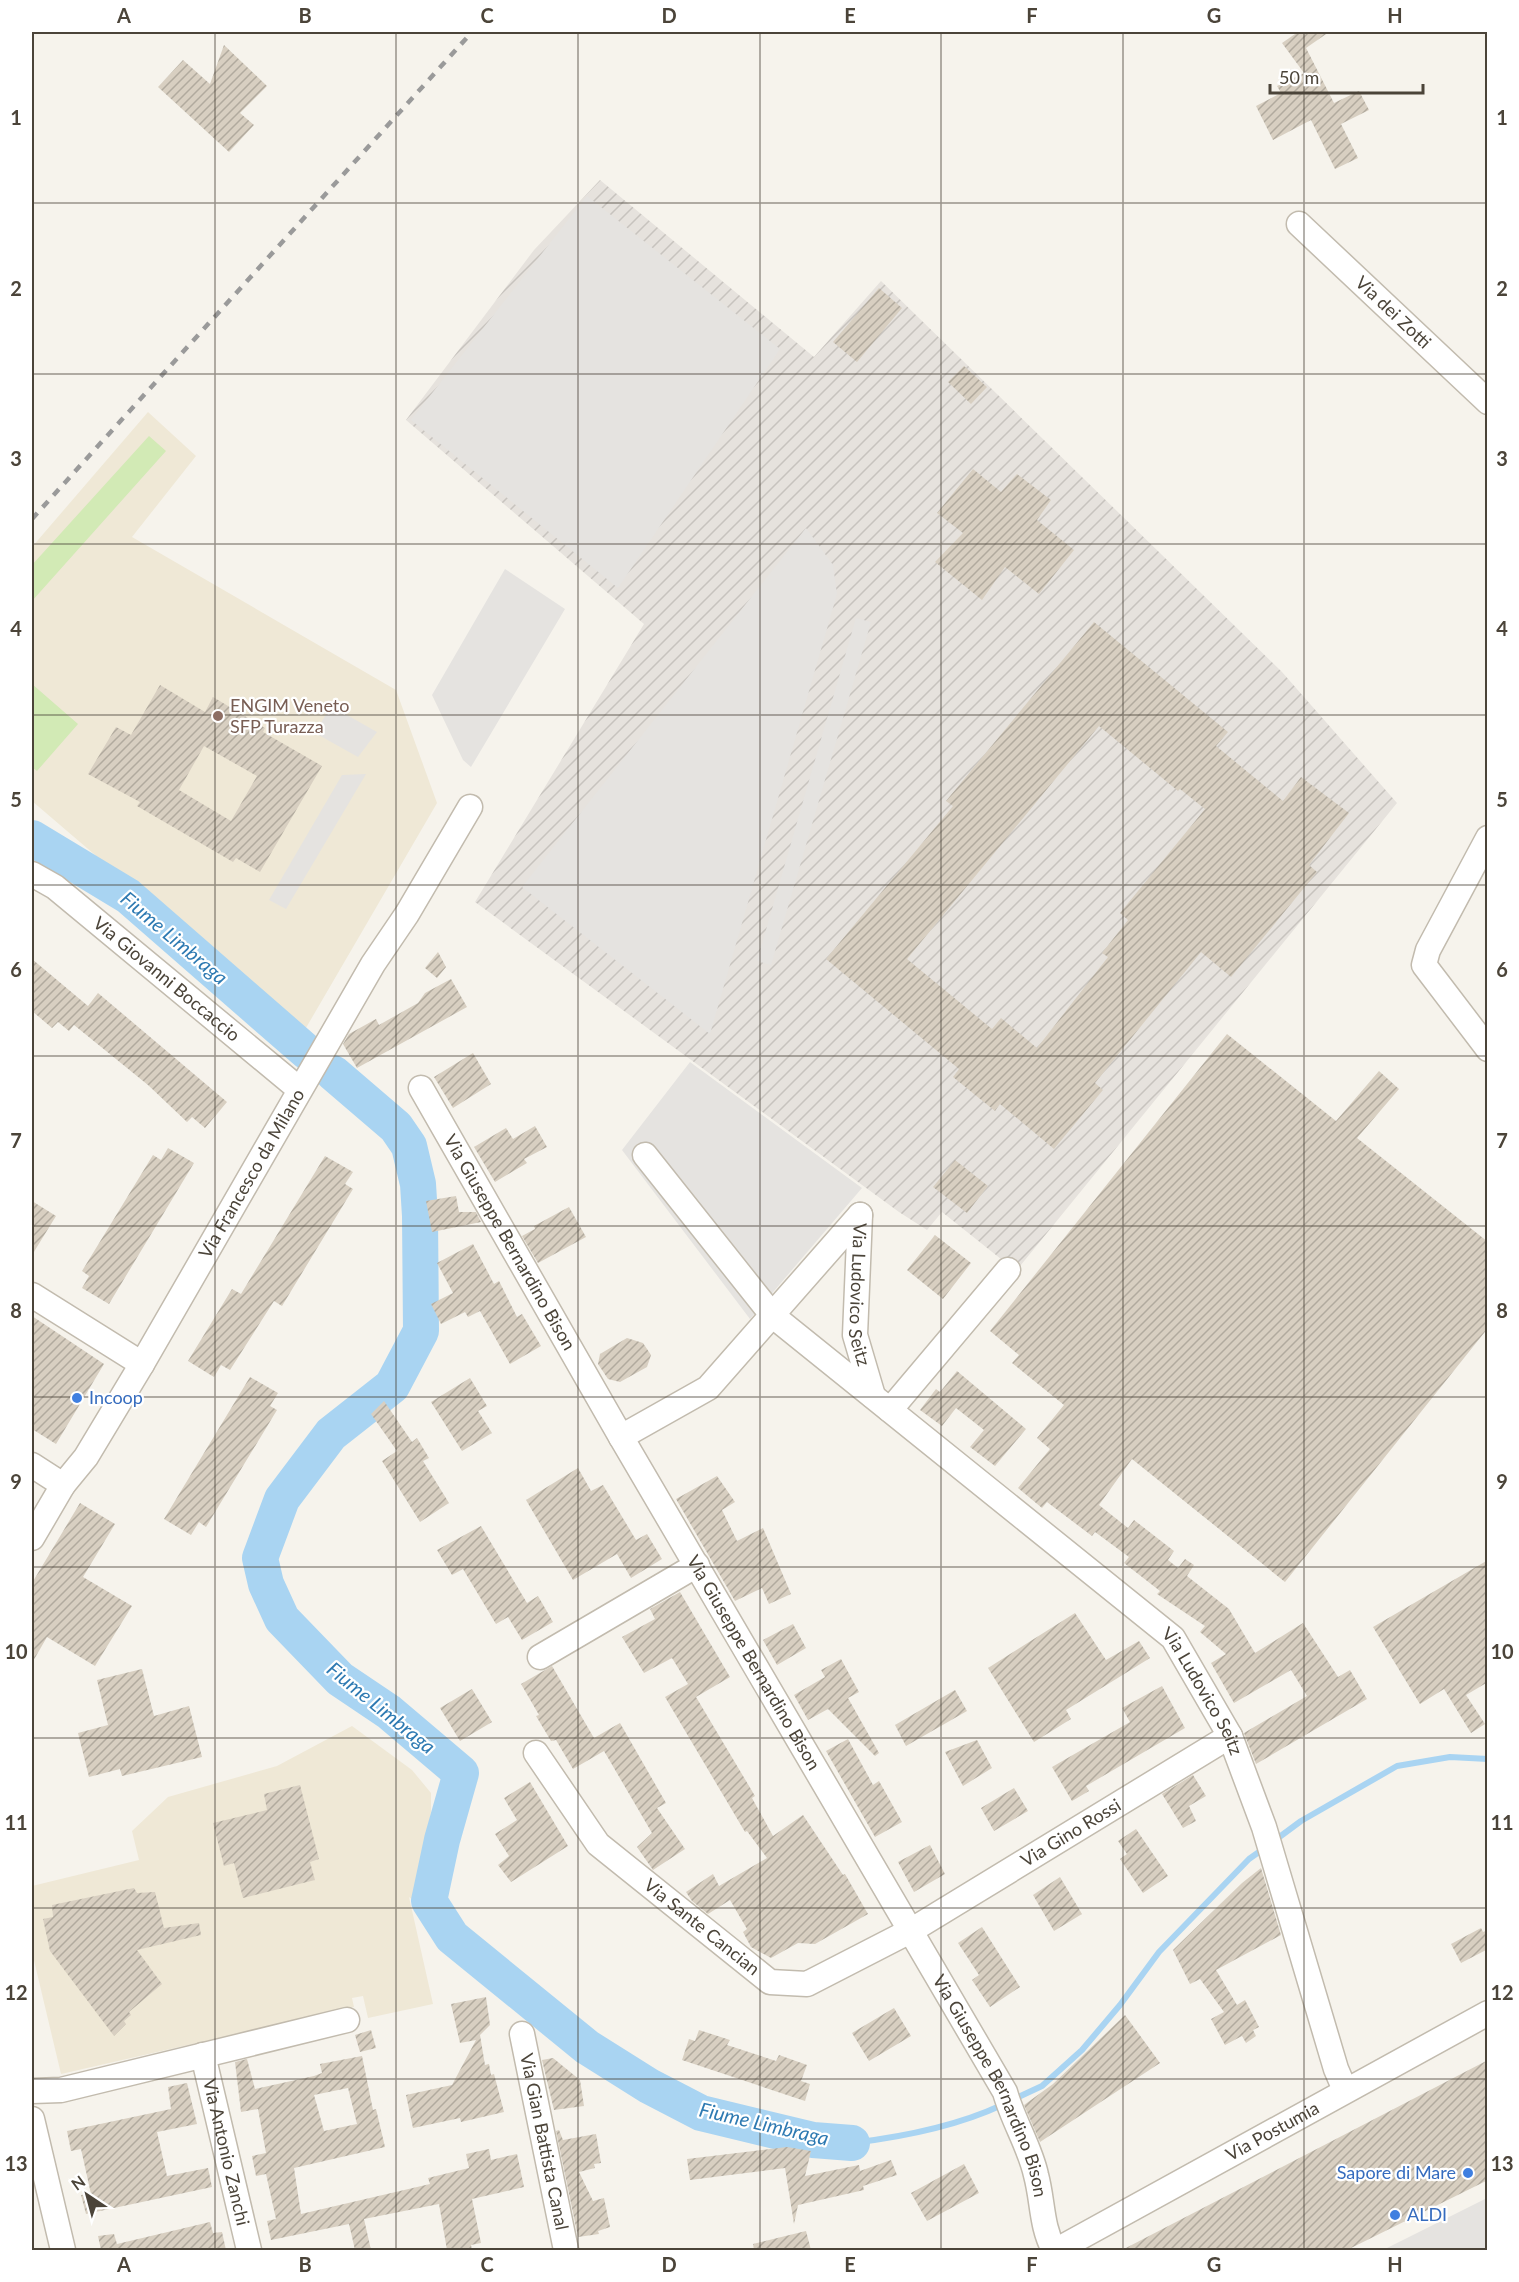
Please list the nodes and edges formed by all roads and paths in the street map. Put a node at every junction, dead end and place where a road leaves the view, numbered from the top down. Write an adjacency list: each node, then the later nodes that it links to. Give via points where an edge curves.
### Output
1 (1299, 224): 2 (street, Via dei Zotti)
2 (1488, 402)
3 (470, 807): 8 (street, Via Francesco da Milano)
4 (1488, 838): 6 (street, via 1428,950 1424,965)
5 (32, 874): 8 (street, Via Giovanni Boccaccio, via 55,887)
6 (1488, 1049)
7 (421, 1088): 15 (street, Via Giuseppe Bernardino Bison)
8 (299, 1089): 13 (street, Via Francesco da Milano)
9 (645, 1155): 12 (street, Via Ludovico Seitz)
10 (1008, 1270): 14 (street)
11 (32, 1295): 13 (street)
12 (773, 1316): 14 (street, Via Ludovico Seitz); 14 (street, Via Ludovico Seitz, via 860,1215 855,1335); 15 (street, Via Ludovico Seitz, via 708,1388)
13 (142, 1364): 17 (street, Via Francesco da Milano, via 86,1457)
14 (882, 1403): 21 (street, Via Ludovico Seitz, via 1173,1638)
15 (621, 1437): 19 (street, Via Giuseppe Bernardino Bison)
16 (32, 1465): 17 (street)
17 (63, 1485): 18 (street, Via Francesco da Milano)
18 (32, 1538)
19 (697, 1565): 20 (street); 23 (street, Via Giuseppe Bernardino Bison)
20 (540, 1657)
21 (1230, 1736): 23 (street, Via Gino Rossi); 28 (street, Via Ludovico Seitz, via 1264,1827)
22 (536, 1753): 23 (street, Via Sante Cancian, via 598,1844 770,1982 807,1984)
23 (912, 1930): 34 (street, Via Giuseppe Bernardino Bison, via 1005,2092 1036,2173 1045,2234)
24 (1488, 2013): 28 (street, Via Postumia)
25 (347, 2020): 27 (street, Via Antonio Zanchi)
26 (522, 2034): 33 (street, Via Gian Battista Canal)
27 (203, 2055): 29 (street, Via Antonio Zanchi, via 61,2090); 32 (street, Via Antonio Zanchi)
28 (1345, 2090): 34 (street, Via Postumia)
29 (32, 2091)
30 (32, 2119): 31 (street)
31 (63, 2250)
32 (249, 2250)
33 (566, 2250)
34 (1055, 2250)

